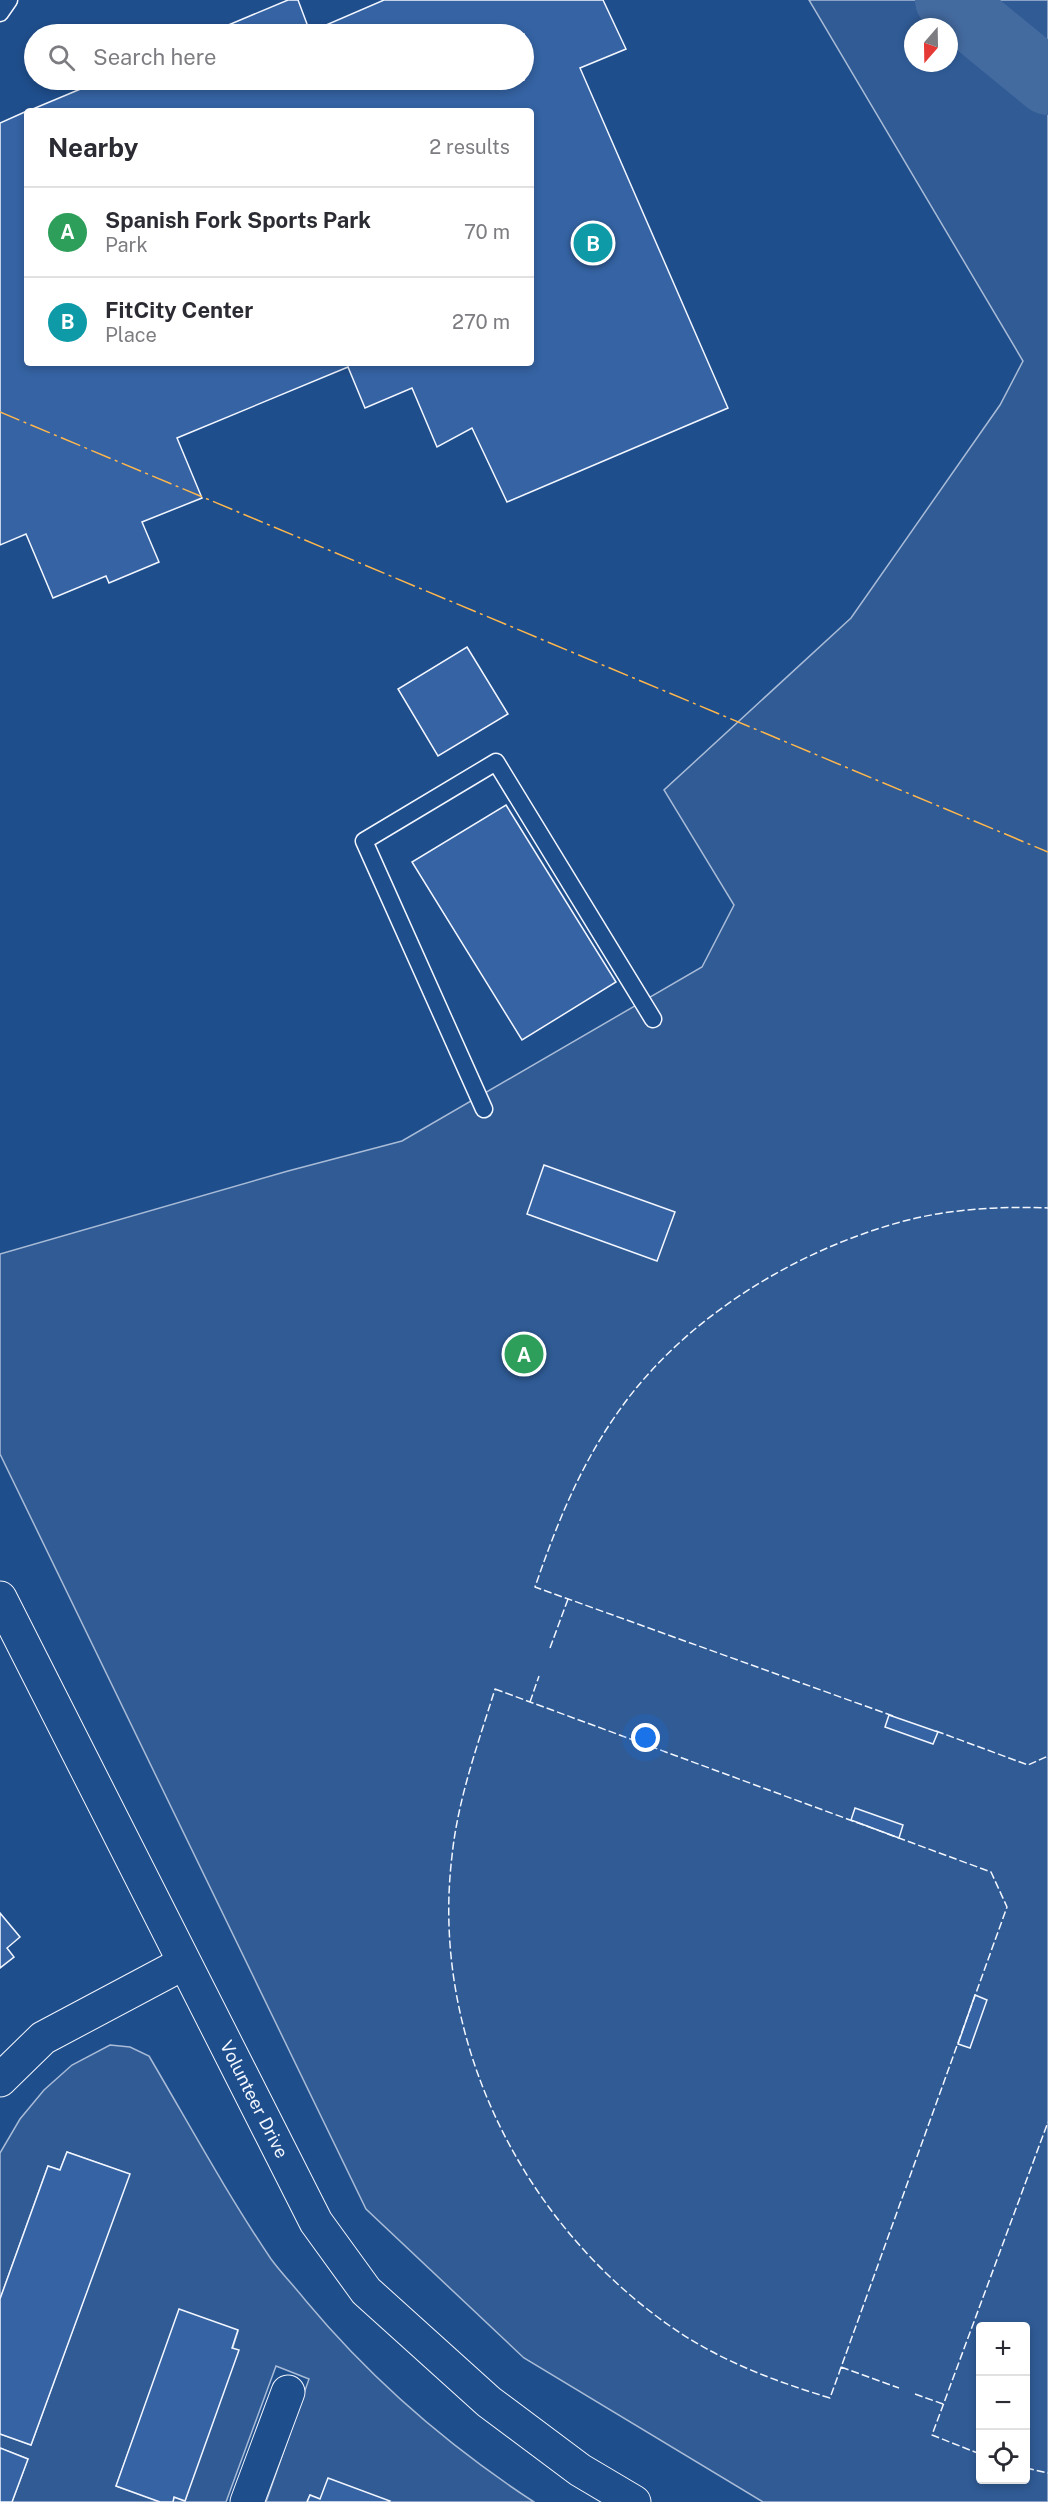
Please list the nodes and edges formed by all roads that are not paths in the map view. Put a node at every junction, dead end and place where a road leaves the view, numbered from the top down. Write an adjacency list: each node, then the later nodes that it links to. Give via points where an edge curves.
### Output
1 (9, 0): 2 (lane)
2 (0, 13)
3 (652, 1019): 4 (lane, via 496,762 364,841)
4 (484, 1109)
5 (0, 1598): 6 (street, Volunteer Drive)
6 (184, 1964): 7 (street, via 43,2038); 10 (street, Volunteer Drive, via 316,2222 366,2290 489,2402 580,2470)
7 (0, 2080)
8 (288, 2391): 9 (street)
9 (247, 2502)
10 (634, 2502)

